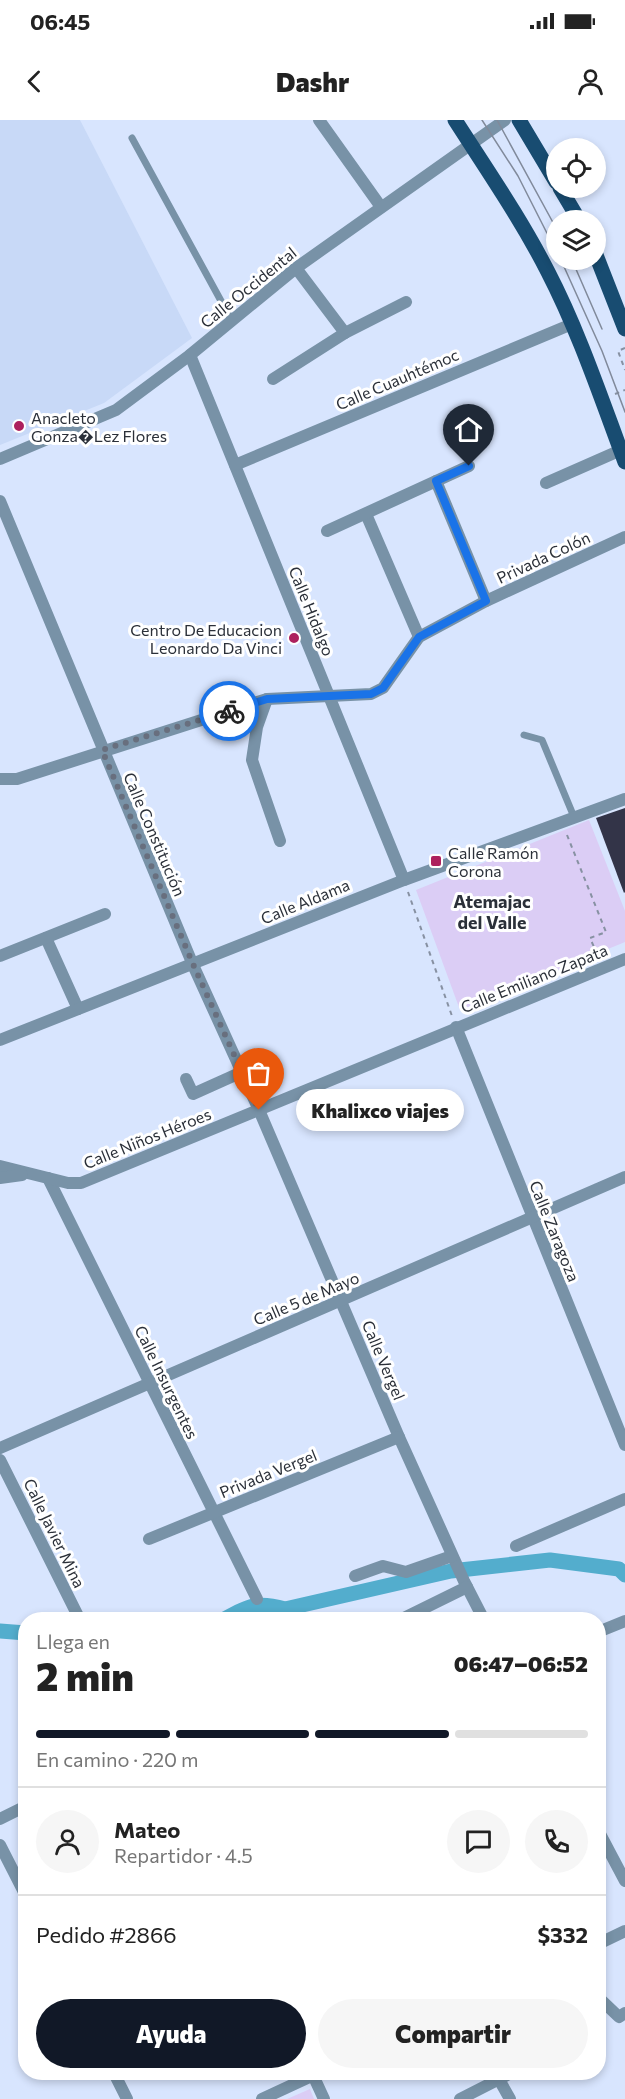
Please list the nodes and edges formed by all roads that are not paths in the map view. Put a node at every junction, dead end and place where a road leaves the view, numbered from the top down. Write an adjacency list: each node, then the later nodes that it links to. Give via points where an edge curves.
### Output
1 (319, 120): 8 (street)
2 (455, 120): 6 (main road)
3 (505, 120): 6 (street, Calle Occidental)
4 (519, 120): 7 (main road)
5 (132, 138): 13 (lane)
6 (470, 144): 8 (street, Calle Occidental); 14 (main road, via 518,217)
7 (546, 165)
8 (381, 207): 9 (street, Calle Occidental)
9 (296, 268): 13 (street, Calle Occidental); 16 (street)
10 (603, 270): 12 (main road)
11 (406, 302): 16 (street)
12 (620, 304): 15 (main road)
13 (232, 321): 17 (street, Calle Occidental)
14 (572, 324): 19 (main road); 21 (street, Calle Cuauhtémoc)
15 (625, 329)
16 (345, 333): 18 (street)
17 (190, 355): 20 (street, Calle Occidental, via 116,410); 21 (street, Calle Hidalgo)
18 (273, 379)
19 (623, 456): 24 (street)
20 (0, 459)
21 (235, 465): 31 (street, Calle Hidalgo)
22 (469, 466): 23 (street)
23 (436, 481): 26 (street); 29 (street)
24 (546, 483)
25 (0, 501): 34 (street, Calle Constitución)
26 (366, 514): 27 (street); 30 (street)
27 (327, 531)
28 (625, 537): 29 (street, Privada Colón)
29 (486, 601): 30 (street, Privada Colón)
30 (419, 637): 31 (street, Privada Colón, via 383,688 371,694)
31 (330, 697): 32 (street, Privada Colón); 39 (street, Calle Hidalgo)
32 (267, 699): 34 (street, Privada Colón); 38 (street, via 257,727 252,760)
33 (524, 735): 37 (lane, via 542,740)
34 (102, 750): 35 (street, Privada Colón, via 17,779); 44 (street, Calle Constitución)
35 (0, 779)
36 (625, 799): 37 (street, Calle Aldama)
37 (574, 817): 39 (street, Calle Aldama)
38 (280, 841)
39 (404, 880): 44 (street, Calle Aldama)
40 (105, 914): 41 (street)
41 (46, 938): 42 (street); 45 (street)
42 (0, 956)
43 (624, 961): 46 (street, Calle Emiliano Zapata)
44 (193, 964): 45 (street, Calle Aldama); 48 (street, Calle Constitución)
45 (78, 1009): 47 (street, Calle Aldama)
46 (456, 1027): 50 (street, Calle Niños Héroes); 56 (street, Calle Zaragoza)
47 (0, 1040)
48 (242, 1072): 49 (street, via 193,1094); 50 (street, Calle Constitución)
49 (186, 1079)
50 (259, 1110): 55 (street, Calle Niños Héroes, via 81,1184); 57 (street, Calle Vergel)
51 (0, 1166): 52 (street)
52 (30, 1175): 54 (street); 55 (street, Calle Niños Héroes)
53 (625, 1177): 56 (street, Calle 5 de Mayo)
54 (0, 1178)
55 (48, 1178): 58 (street, Calle Insurgentes)
56 (532, 1218): 57 (street, Calle 5 de Mayo); 60 (street, Calle Zaragoza)
57 (341, 1300): 58 (street, Calle 5 de Mayo); 59 (street, Calle Vergel)
58 (150, 1383): 61 (street, Calle 5 de Mayo); 64 (street, Calle Insurgentes)
59 (399, 1437): 64 (street, Privada Vergel); 67 (street, Calle Vergel)
60 (625, 1445)
61 (0, 1448)
62 (0, 1460): 71 (street, Calle Javier Mina)
63 (625, 1499): 66 (street)
64 (214, 1512): 65 (street, Privada Vergel); 70 (street, Calle Insurgentes)
65 (149, 1539)
66 (516, 1546)
67 (453, 1558): 68 (street, via 406,1572 383,1566); 69 (street, Calle Vergel)
68 (355, 1576)
69 (465, 1584): 72 (street); 73 (street, Calle Vergel)
70 (257, 1599)
71 (76, 1612)
72 (414, 1612)
73 (480, 1612)
74 (625, 1621): 75 (street)
75 (606, 1629)
76 (18, 1810): 77 (street)
77 (0, 1819)
78 (0, 1845): 80 (street)
79 (606, 1845): 81 (street)
80 (18, 1880)
81 (625, 1881)
82 (625, 1931): 83 (street)
83 (606, 1940)
84 (606, 2003): 85 (street, via 620,2016)
85 (625, 2013)
86 (117, 2080): 91 (street)
87 (302, 2080): 92 (street)
88 (316, 2080): 93 (street)
89 (491, 2080): 94 (street)
90 (499, 2080): 95 (street)
91 (126, 2099)
92 (262, 2099)
93 (324, 2099)
94 (460, 2099)
95 (510, 2099)

